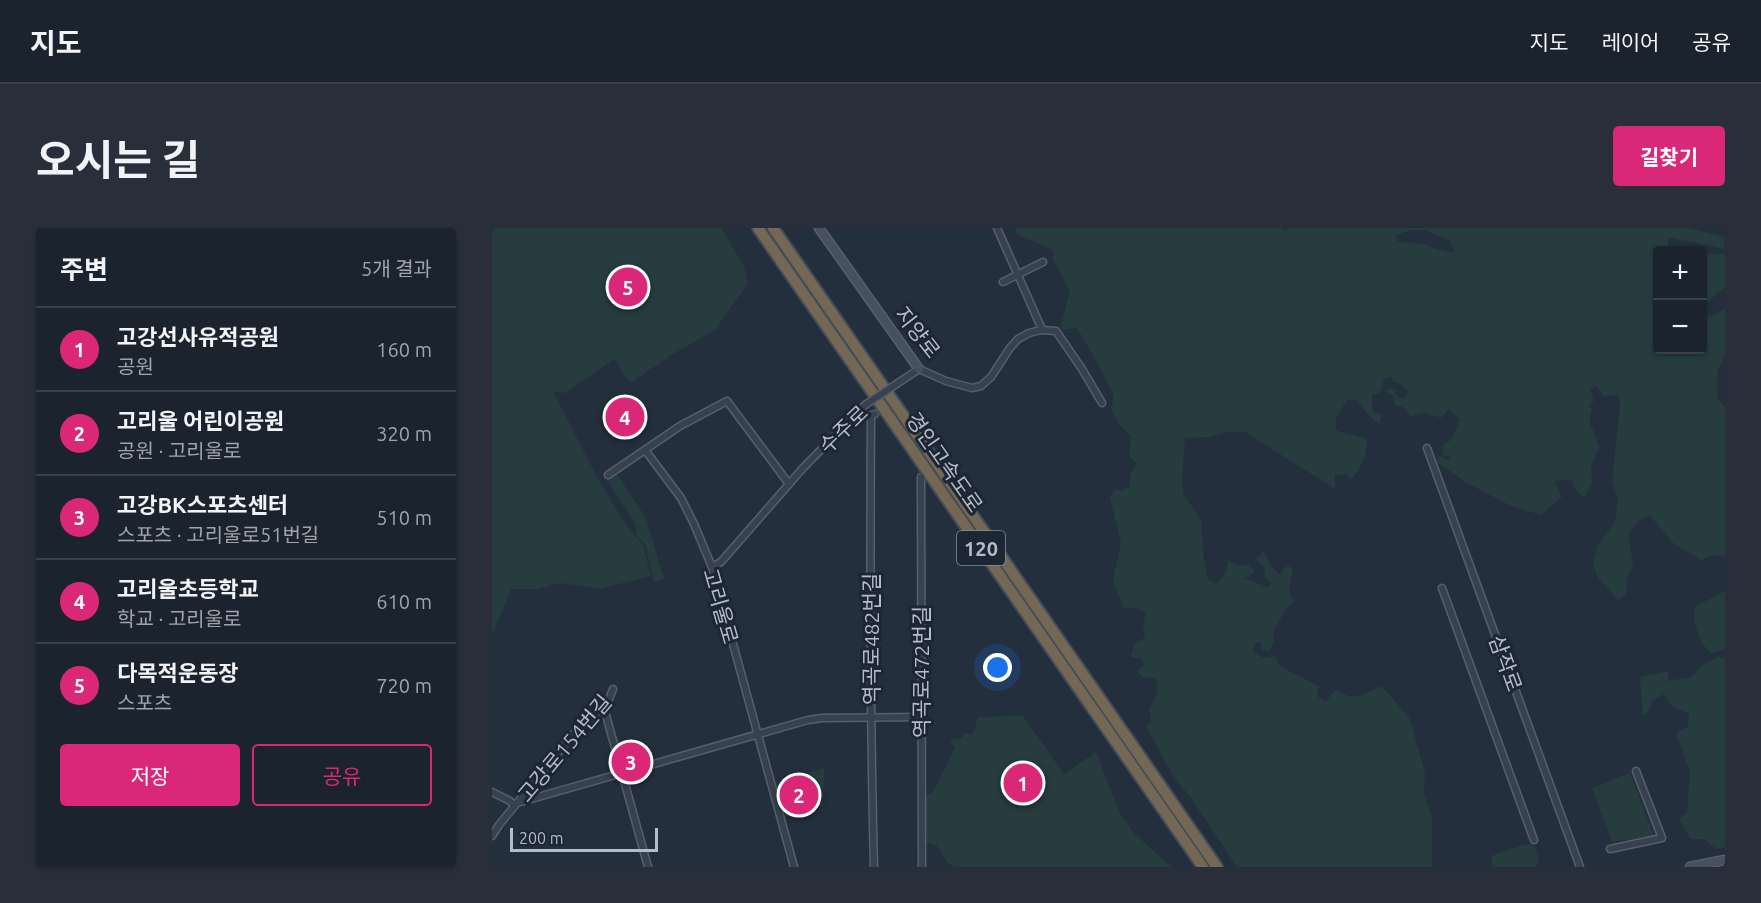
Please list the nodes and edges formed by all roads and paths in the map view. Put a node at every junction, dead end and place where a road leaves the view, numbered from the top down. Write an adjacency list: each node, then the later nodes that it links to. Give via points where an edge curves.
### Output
1 (758, 228): 36 (highway, 경인고속도로 / 120)
2 (772, 228): 37 (highway, 경인고속도로 / 120)
3 (819, 228): 9 (street, 지양로)
4 (998, 228): 6 (street)
5 (1043, 262): 6 (street)
6 (1018, 275): 7 (street); 8 (street)
7 (1004, 282)
8 (1041, 330): 9 (street, 지양로, via 1018,339 992,377 981,386 972,388 946,381); 10 (street, via 1056,331)
9 (919, 369): 16 (street, 수주로, bridge, via 865,405)
10 (1102, 403)
11 (875, 414): 22 (street, 역곡로482번길, via 871,415)
12 (1427, 448): 38 (street, 삼작로)
13 (645, 450): 14 (street); 16 (street, via 727,401); 17 (street, 고리울로, via 681,498)
14 (608, 475)
15 (921, 477): 21 (street, 역곡로472번길)
16 (789, 484): 17 (street, 수주로, via 722,562)
17 (711, 567): 23 (street, 고리울로)
18 (1442, 588): 29 (street)
19 (613, 689): 20 (street, 고강로154번길)
20 (604, 708): 25 (street); 27 (street, 고강로154번길, via 580,726)
21 (921, 717): 22 (street); 35 (street, 역곡로472번길)
22 (872, 718): 23 (street, via 808,720); 34 (street, 역곡로482번길)
23 (757, 735): 25 (street); 33 (street, 고리울로)
24 (1636, 771): 30 (street, via 1662,838)
25 (622, 773): 27 (street); 32 (street)
26 (492, 792): 27 (street)
27 (515, 804): 28 (street, 고강로154번길)
28 (492, 836)
29 (1534, 840)
30 (1610, 849)
31 (1725, 860): 39 (street)
32 (648, 867)
33 (794, 867)
34 (874, 867)
35 (922, 867)
36 (1203, 867)
37 (1217, 867)
38 (1580, 867)
39 (1690, 867)

